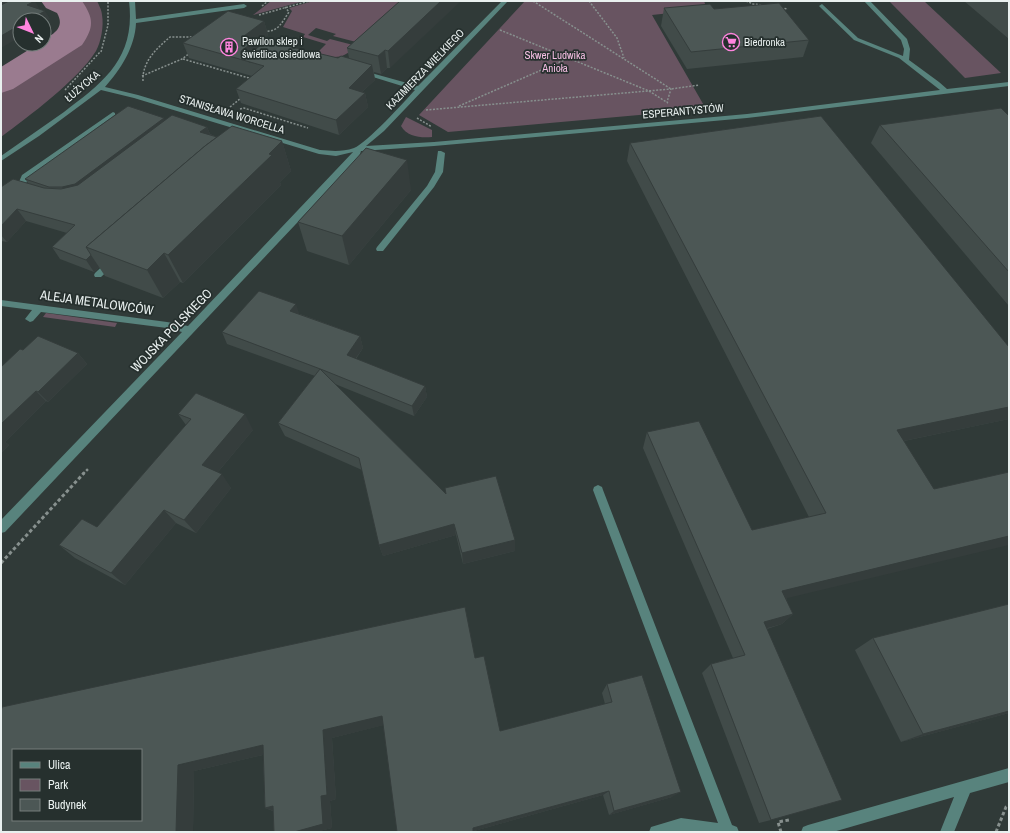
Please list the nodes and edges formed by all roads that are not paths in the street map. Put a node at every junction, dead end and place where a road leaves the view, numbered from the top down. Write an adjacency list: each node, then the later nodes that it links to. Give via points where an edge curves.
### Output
1 (132, 1): 6 (street, ŁUŻYCKA)
2 (505, 1): 11 (street, KAZIMIERZA WIELKIEGO)
3 (868, 1): 7 (street, via 904,39 908,49)
4 (244, 6): 6 (street)
5 (822, 6): 7 (street, via 856,39 886,50)
6 (135, 21): 10 (street, ŁUŻYCKA, via 126,52)
7 (906, 61): 12 (street)
8 (352, 69): 11 (street)
9 (1009, 84): 12 (street, ESPERANTYSTÓW)
10 (100, 88): 13 (street, STANISŁAWA WORCELLA, via 136,96); 18 (street, ŁUŻYCKA)
11 (420, 89): 16 (street, KAZIMIERZA WIELKIEGO)
12 (946, 92): 16 (street, ESPERANTYSTÓW, via 747,116)
13 (189, 113): 15 (street); 16 (street, STANISŁAWA WORCELLA, via 326,154)
14 (113, 114): 19 (street, via 25,177 22,184 24,187)
15 (180, 120)
16 (358, 149): 26 (street, WOJSKA POLSKIEGO, via 356,155)
17 (441, 153): 20 (street, via 439,172)
18 (1, 159)
19 (36, 193)
20 (380, 249)
21 (121, 254): 22 (street)
22 (98, 275)
23 (1, 303): 24 (street, ALEJA METALOWCÓW)
24 (39, 308): 25 (street); 26 (street, ALEJA METALOWCÓW)
25 (30, 319)
26 (190, 330): 28 (street, WOJSKA POLSKIEGO)
27 (598, 490): 32 (street)
28 (1, 528)
29 (1009, 775): 30 (street)
30 (965, 788): 33 (street); 34 (street)
31 (656, 832): 32 (street, via 681,825)
32 (729, 832)
33 (808, 832)
34 (947, 832)

